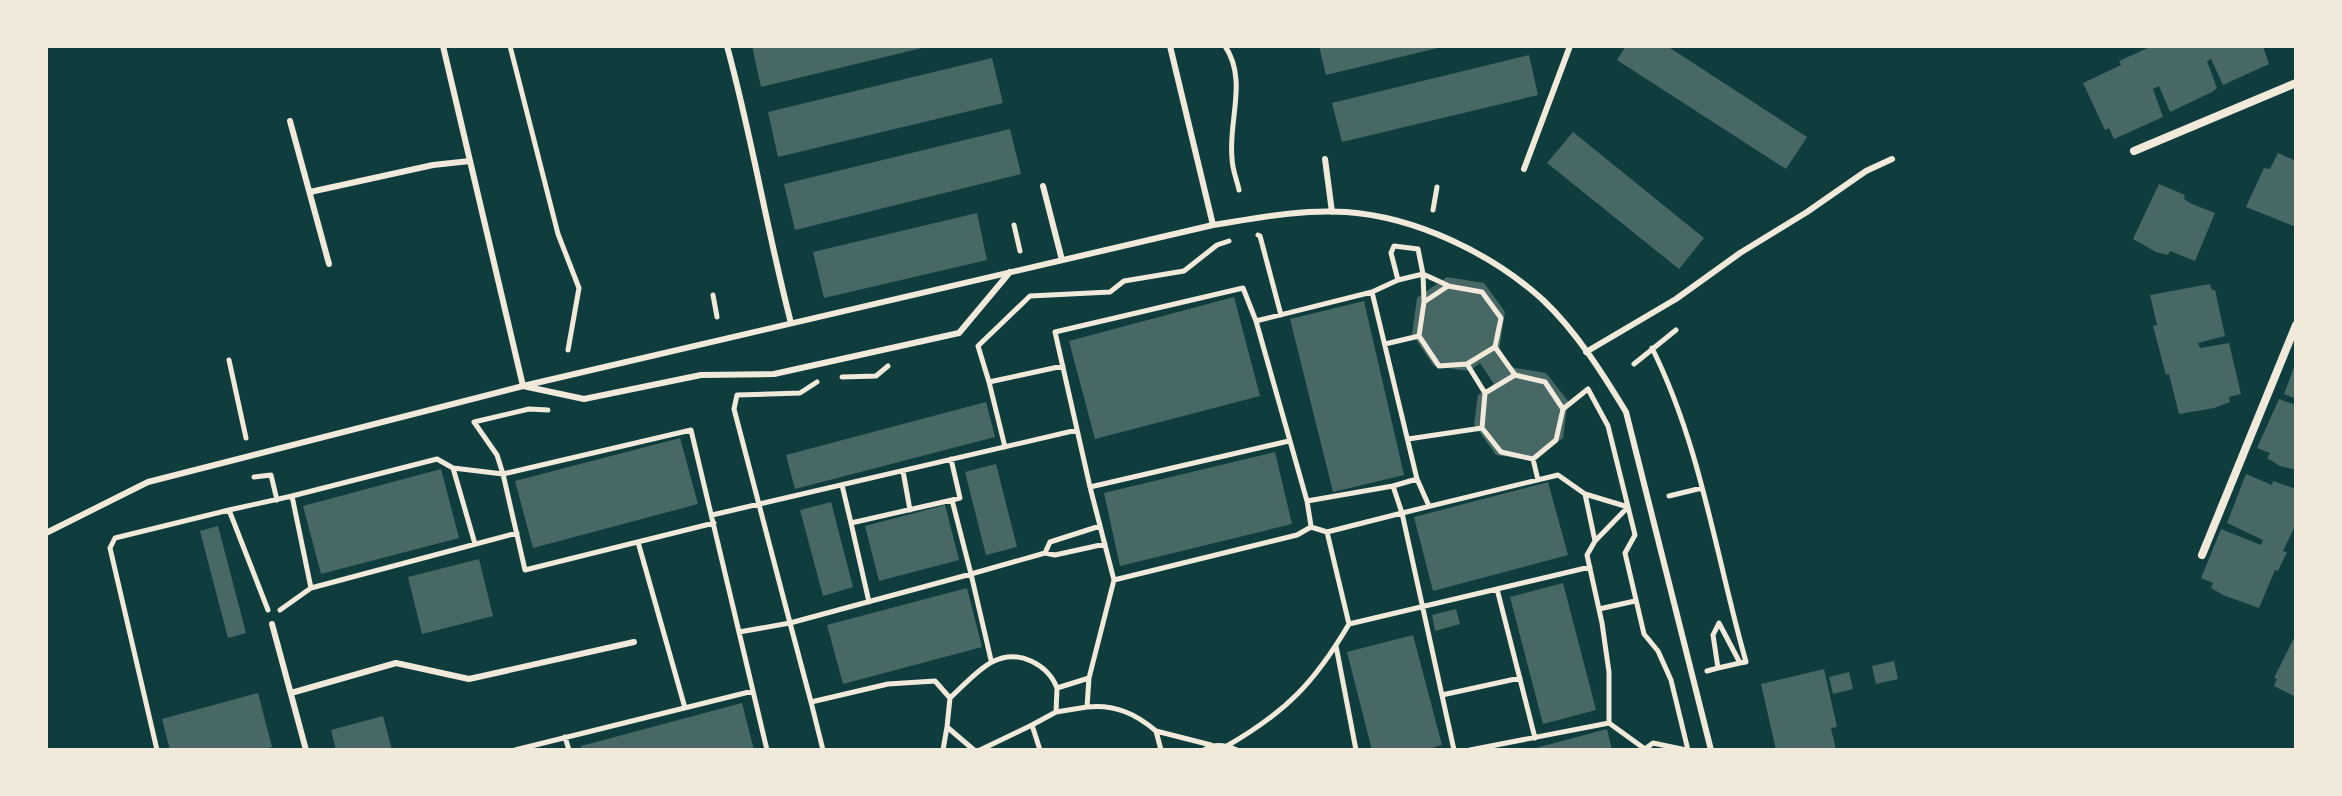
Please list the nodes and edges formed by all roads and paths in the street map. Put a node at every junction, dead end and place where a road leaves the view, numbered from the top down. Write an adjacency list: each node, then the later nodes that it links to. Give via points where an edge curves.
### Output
1 (443, 46): 12 (lane)
2 (510, 46): 46 (path, via 558,234 579,288)
3 (727, 46): 37 (lane)
4 (1170, 46): 21 (lane)
5 (1225, 46): 16 (path, via 1234,59 1231,158)
6 (1570, 46): 13 (lane)
7 (2296, 83): 9 (street)
8 (290, 121): 17 (lane)
9 (2134, 151)
10 (1325, 159): 19 (lane)
11 (1892, 159): 47 (lane)
12 (470, 161): 17 (lane); 57 (lane)
13 (1524, 169)
14 (1043, 186): 25 (lane)
15 (1437, 187): 18 (path)
16 (1239, 190)
17 (310, 192): 26 (lane)
18 (1433, 210)
19 (1332, 212): 21 (lane); 47 (lane, via 1415,225 1490,261 1543,301)
20 (1014, 225): 24 (path)
21 (1213, 225): 25 (lane)
22 (1252, 234): 34 (path, via 1260,236)
23 (1240, 237): 42 (path, via 1217,245 1184,271 1124,281 1110,292 1030,296)
24 (1020, 251)
25 (1062, 260): 27 (lane)
26 (329, 264)
27 (1010, 272): 37 (lane); 57 (lane, via 959,333 774,374 701,375 584,399)
28 (1423, 274): 29 (path); 29 (path, via 1418,249 1394,246); 30 (path); 33 (path)
29 (1398, 280): 31 (path)
30 (1448, 286): 33 (path); 43 (path, via 1482,292 1501,318)
31 (1372, 292): 34 (path); 41 (path)
32 (713, 295): 35 (path)
33 (1424, 302): 40 (path)
34 (1281, 315): 36 (path)
35 (717, 317)
36 (1256, 321): 52 (path, via 1243,288 1055,332); 67 (path)
37 (791, 323): 57 (lane)
38 (2296, 325): 106 (street)
39 (1676, 330): 45 (path)
40 (1419, 336): 41 (path); 50 (path, via 1439,366)
41 (1385, 344): 66 (path)
42 (978, 346): 44 (path); 56 (path)
43 (1495, 347): 50 (path); 53 (path)
44 (965, 348)
45 (1652, 348): 51 (path); 80 (path)
46 (568, 350)
47 (1586, 352): 163 (lane, via 1626,412)
48 (898, 359): 55 (path, via 876,376)
49 (229, 360): 65 (path)
50 (1467, 364): 58 (path)
51 (1634, 364)
52 (1063, 366): 56 (path); 64 (path)
53 (1515, 375): 58 (path); 61 (path, via 1545,382)
54 (823, 378): 60 (path, via 800,393)
55 (836, 378)
56 (989, 382): 68 (path)
57 (523, 386): 99 (lane, via 148,482)
58 (1485, 393): 63 (path)
59 (725, 394): 60 (path)
60 (737, 395): 87 (path, via 734,409)
61 (1563, 409): 70 (path, via 1556,440); 89 (path, via 1588,389 1608,426)
62 (555, 411): 73 (path, via 529,409 474,422 497,455)
63 (1482, 428): 66 (path); 70 (path, via 1501,452)
64 (1077, 430): 68 (path); 79 (path)
65 (246, 438)
66 (1408, 439): 75 (path)
67 (1289, 441): 79 (path); 86 (path)
68 (1005, 447): 69 (path)
69 (951, 459): 72 (path); 85 (path, via 960,498)
70 (1533, 459): 76 (path)
71 (453, 468): 73 (path); 82 (path, via 437,459); 103 (path)
72 (903, 471): 77 (path); 91 (path)
73 (503, 474): 93 (path, via 691,430); 100 (path)
74 (254, 477): 84 (path, via 271,475)
75 (1417, 479): 78 (path); 88 (path)
76 (1538, 480): 81 (path, via 1558,475); 88 (path)
77 (842, 485): 87 (path); 95 (path)
78 (1393, 486): 86 (path); 92 (path)
79 (1090, 487): 96 (path)
80 (1702, 488): 83 (path); 123 (path, via 1746,662)
81 (1585, 494): 89 (path); 101 (path)
82 (292, 496): 84 (path); 110 (path)
83 (1669, 496)
84 (277, 500): 90 (path)
85 (952, 500): 91 (path); 108 (path)
86 (1307, 501): 97 (path)
87 (759, 504): 93 (path); 116 (path)
88 (1429, 506): 92 (path)
89 (1628, 507): 101 (path); 112 (path, via 1635,535 1625,553)
90 (229, 510): 110 (path, via 270,616); 145 (path, via 115,538 110,548)
91 (910, 510): 95 (path)
92 (1402, 513): 98 (path); 114 (path)
93 (712, 515): 94 (path)
94 (714, 523): 102 (path); 119 (path)
95 (851, 523): 113 (path)
96 (1100, 526): 104 (path); 105 (path, via 1050,542)
97 (1311, 527): 98 (path); 109 (path, via 1297,535)
98 (1327, 532): 118 (path)
99 (46, 533)
100 (517, 533): 102 (path, via 525,570); 103 (path)
101 (1595, 541): 107 (path, via 1587,555)
102 (638, 542): 135 (path)
103 (475, 544): 110 (path)
104 (1105, 544): 105 (path); 109 (path)
105 (1045, 553): 108 (path)
106 (2202, 555)
107 (1590, 567): 111 (path); 115 (path)
108 (971, 574): 113 (path); 122 (path)
109 (1114, 580): 126 (path)
110 (311, 588)
111 (1497, 589): 114 (path); 127 (path)
112 (1635, 601): 115 (path); 162 (path, via 1644,634 1671,680)
113 (869, 602): 116 (path)
114 (1423, 606): 118 (path); 131 (path)
115 (1599, 609): 137 (path, via 1609,672)
116 (790, 623): 119 (path); 133 (path)
117 (272, 624): 130 (lane)
118 (1349, 624): 121 (path)
119 (739, 632): 129 (path)
120 (634, 642): 130 (lane, via 469,679 396,663)
121 (1336, 646): 144 (path, via 1292,701); 158 (path)
122 (991, 660): 128 (path, via 1016,655 1035,662); 132 (path)
123 (1740, 663): 124 (path); 124 (path, via 1719,623 1713,635)
124 (1718, 668): 125 (path)
125 (1706, 672)
126 (1089, 678): 128 (path); 134 (path)
127 (1520, 678): 131 (path); 142 (path)
128 (1057, 688): 136 (path)
129 (753, 691): 135 (path); 149 (path)
130 (291, 693): 146 (lane)
131 (1442, 695): 159 (path)
132 (950, 698): 133 (path, via 935,681 888,684); 139 (path)
133 (811, 702): 150 (path)
134 (1087, 707): 136 (path); 140 (path, via 1137,714)
135 (685, 708): 141 (path)
136 (1056, 712): 138 (path)
137 (1609, 723): 142 (path); 161 (path)
138 (1032, 725): 153 (path); 154 (path)
139 (947, 727): 151 (path); 152 (path)
140 (1156, 731): 143 (path); 155 (path)
141 (565, 737): 147 (path); 148 (path)
142 (1535, 738): 160 (path)
143 (1211, 745): 144 (path); 156 (path)
144 (1227, 746): 157 (path)
145 (157, 750)
146 (306, 750)
147 (515, 750)
148 (569, 750)
149 (767, 750)
150 (823, 750)
151 (943, 750)
152 (974, 750)
153 (980, 750)
154 (1040, 750)
155 (1161, 750)
156 (1204, 750)
157 (1237, 750)
158 (1356, 750)
159 (1454, 750)
160 (1470, 750)
161 (1645, 750): 162 (path, via 1653,743)
162 (1687, 750)
163 (1711, 750)

